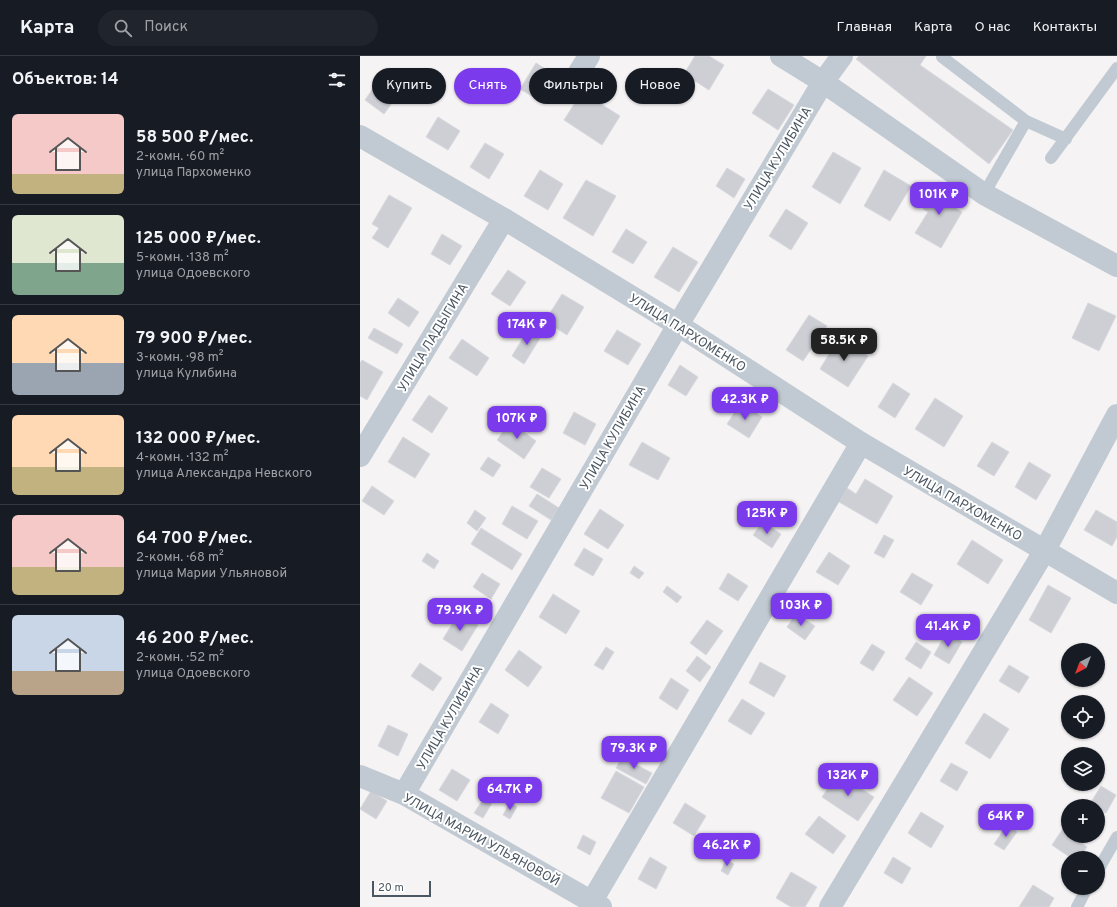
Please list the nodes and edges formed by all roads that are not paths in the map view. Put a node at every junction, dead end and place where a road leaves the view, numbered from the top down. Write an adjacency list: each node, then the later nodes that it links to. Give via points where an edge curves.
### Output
1 (589, 56): 5 (street)
2 (781, 56): 7 (street)
3 (842, 56): 7 (street, УЛИЦА КУЛИБИНА)
4 (943, 56): 8 (lane, via 942,58)
5 (582, 68)
6 (1117, 68): 10 (lane)
7 (823, 82): 12 (street); 15 (street, УЛИЦА КУЛИБИНА)
8 (1026, 121): 10 (lane); 12 (lane)
9 (360, 136): 13 (street, УЛИЦА ПАРХОМЕНКО)
10 (1066, 139): 11 (lane)
11 (1051, 158)
12 (984, 194): 14 (street)
13 (504, 219): 15 (street, УЛИЦА ПАРХОМЕНКО); 18 (street, УЛИЦА ЛАДЫГИНА)
14 (1117, 266)
15 (678, 325): 17 (street, УЛИЦА ПАРХОМЕНКО); 22 (street, УЛИЦА КУЛИБИНА)
16 (1117, 415): 19 (street)
17 (861, 443): 19 (street, УЛИЦА ПАРХОМЕНКО); 26 (street)
18 (360, 456)
19 (1045, 550): 20 (street, УЛИЦА ПАРХОМЕНКО); 27 (street)
20 (1117, 593)
21 (360, 776): 22 (street, УЛИЦА МАРИИ УЛЬЯНОВОЙ)
22 (404, 794): 26 (street, УЛИЦА МАРИИ УЛЬЯНОВОЙ)
23 (1117, 836): 24 (lane)
24 (1105, 857)
25 (1084, 895): 28 (lane)
26 (596, 904)
27 (830, 907)
28 (1077, 907)

